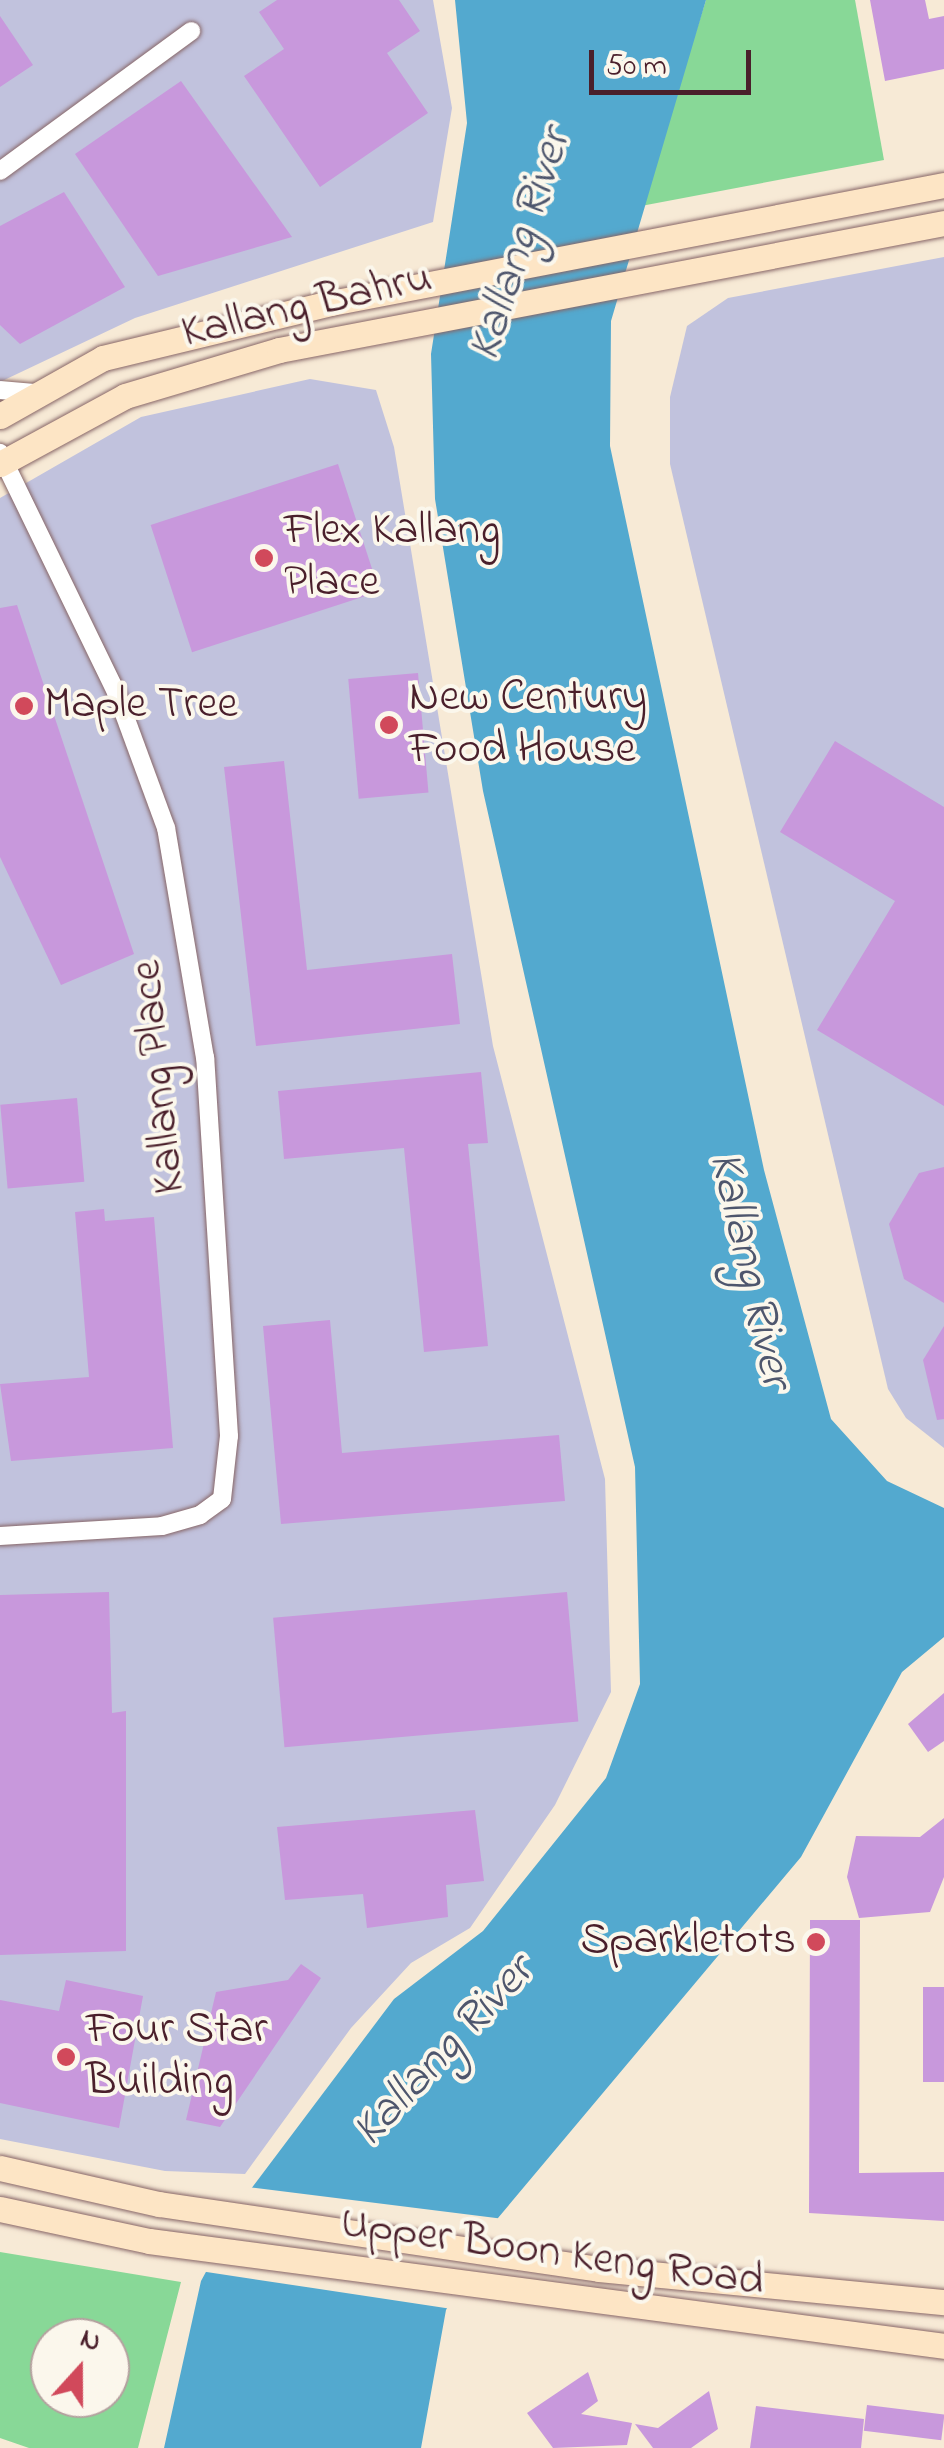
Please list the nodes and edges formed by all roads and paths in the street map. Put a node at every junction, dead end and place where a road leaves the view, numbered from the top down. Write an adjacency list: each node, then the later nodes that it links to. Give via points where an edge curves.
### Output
1 (191, 31): 2 (street)
2 (0, 171)
3 (944, 185): 6 (main road, Kallang Bahru, via 393,291 103,358)
4 (944, 223): 8 (main road, Kallang Bahru, via 279,350 125,396)
5 (0, 390): 6 (street)
6 (43, 392): 7 (main road, Kallang Bahru)
7 (0, 416)
8 (2, 459): 9 (street, Kallang Place, via 121,702 166,828 205,1058 229,1468 222,1499 200,1515 162,1526)
9 (0, 1536)
10 (0, 2168): 12 (main road, Upper Boon Keng Road, via 159,2204 562,2263 746,2289)
11 (0, 2210): 13 (main road, Upper Boon Keng Road, via 149,2241)
12 (944, 2302)
13 (944, 2346)

